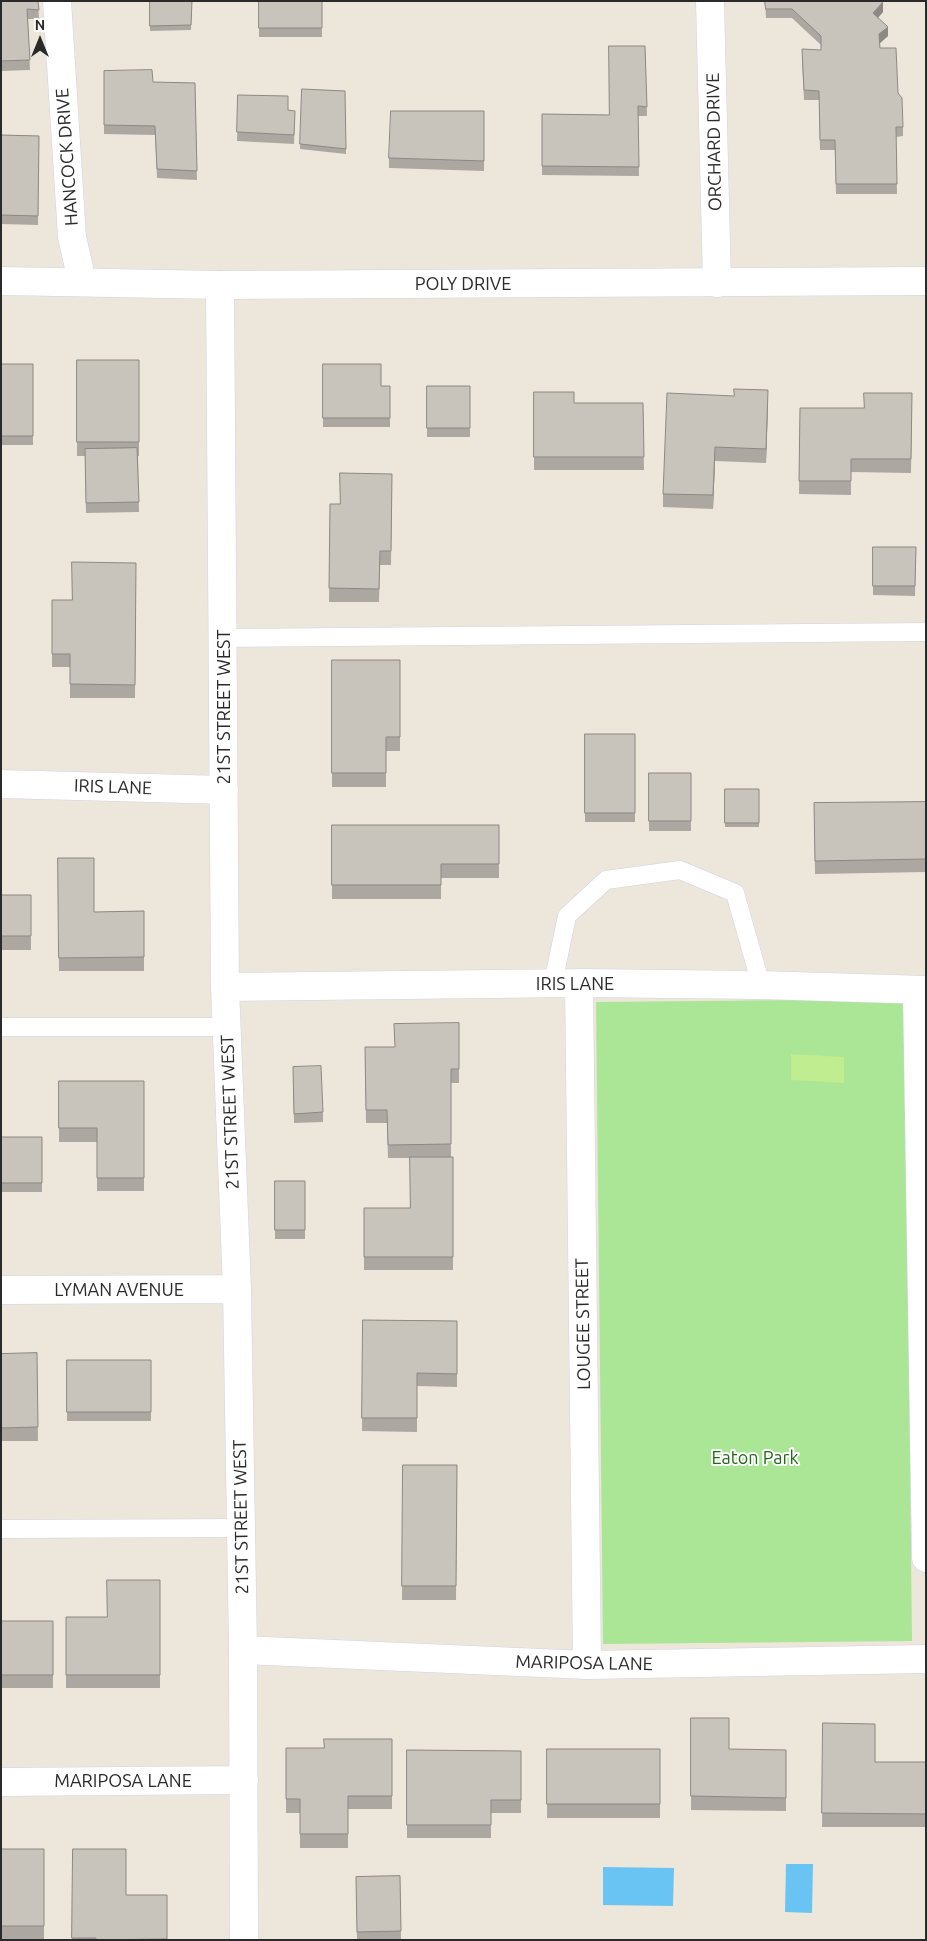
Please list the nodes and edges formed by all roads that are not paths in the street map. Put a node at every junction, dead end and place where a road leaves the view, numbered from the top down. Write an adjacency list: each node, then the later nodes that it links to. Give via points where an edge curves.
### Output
1 (57, 1): 4 (street, HANCOCK DRIVE, via 72,237)
2 (710, 1): 6 (street, ORCHARD DRIVE)
3 (1, 281): 4 (street, POLY DRIVE)
4 (82, 281): 7 (street, POLY DRIVE)
5 (926, 282): 6 (street, POLY DRIVE)
6 (717, 283): 7 (street, POLY DRIVE)
7 (220, 285): 9 (street, 21ST STREET WEST)
8 (926, 632): 9 (lane)
9 (223, 638): 11 (street, 21ST STREET WEST)
10 (1, 784): 11 (street, IRIS LANE)
11 (224, 790): 14 (street, 21ST STREET WEST)
12 (566, 983): 13 (street, IRIS LANE); 13 (lane, via 567,916 606,880 680,870 735,893); 14 (street, IRIS LANE); 25 (street, LOUGEE STREET)
13 (760, 985): 15 (street, IRIS LANE)
14 (225, 987): 16 (street, 21ST STREET WEST)
15 (922, 990): 22 (street)
16 (226, 1027): 17 (lane); 18 (street, 21ST STREET WEST)
17 (1, 1028)
18 (237, 1289): 19 (street, LYMAN AVENUE); 20 (street, 21ST STREET WEST)
19 (1, 1290)
20 (241, 1528): 21 (lane); 23 (street, 21ST STREET WEST)
21 (1, 1529)
22 (926, 1558)
23 (244, 1650): 25 (street, MARIPOSA LANE); 26 (street, 21ST STREET WEST)
24 (926, 1659): 25 (street, MARIPOSA LANE)
25 (587, 1666)
26 (244, 1780): 27 (street, MARIPOSA LANE); 28 (street, 21ST STREET WEST)
27 (1, 1782)
28 (244, 1940)

